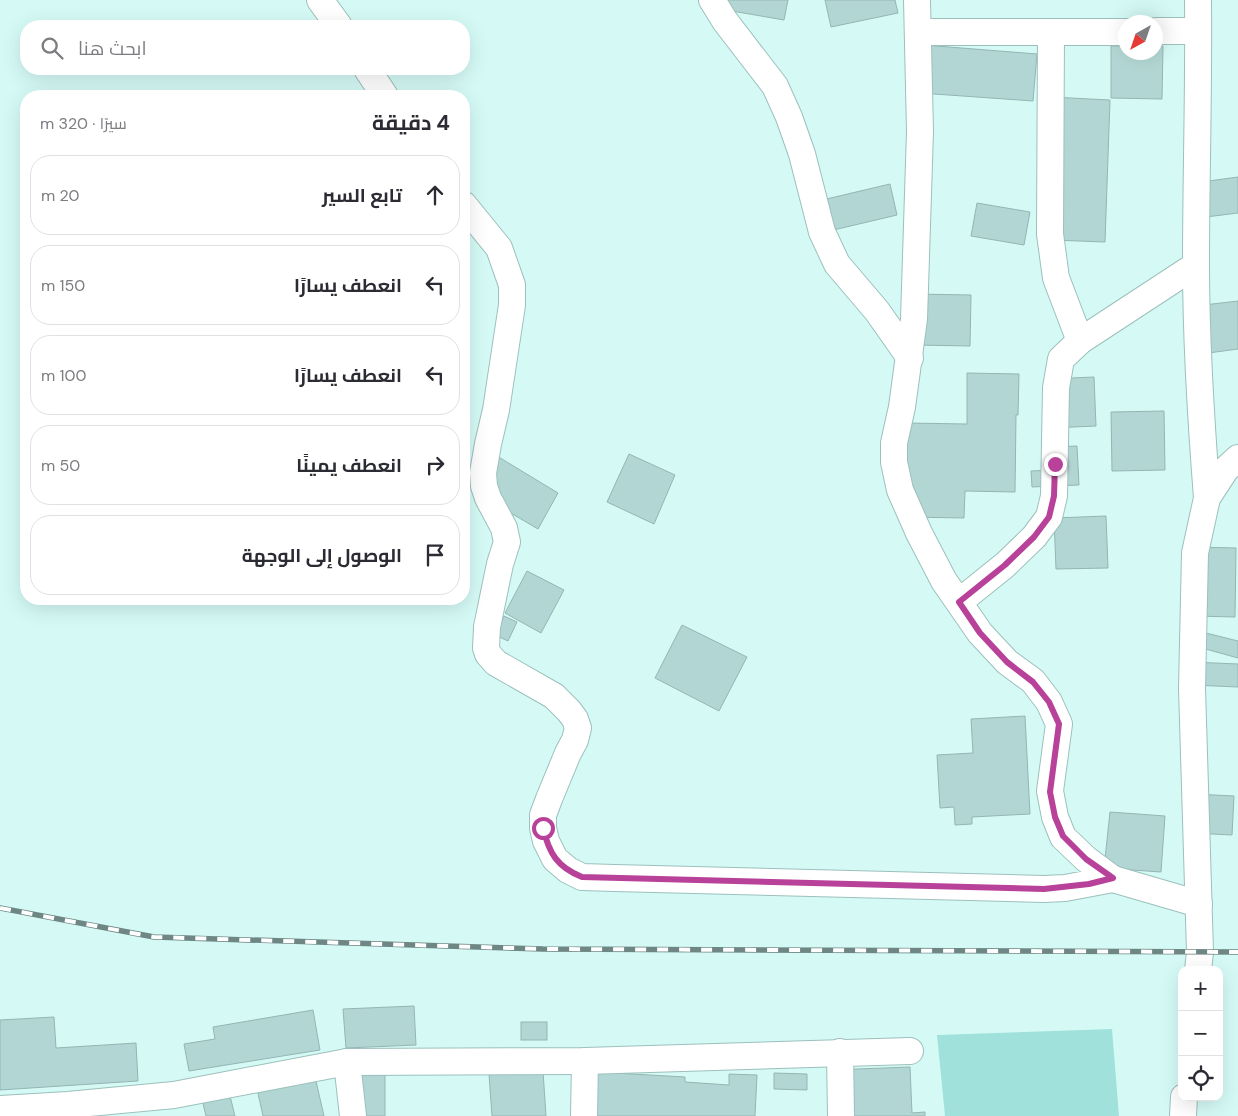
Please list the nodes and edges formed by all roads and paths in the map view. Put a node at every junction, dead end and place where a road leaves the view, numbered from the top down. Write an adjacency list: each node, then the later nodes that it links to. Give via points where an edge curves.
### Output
1 (320, 0): 5 (street)
2 (712, 0): 16 (street, via 774,86 789,117 822,232 837,264 877,311)
3 (917, 0): 7 (street)
4 (1198, 0): 6 (street)
5 (335, 20)
6 (1198, 31): 10 (street); 14 (street)
7 (918, 32): 8 (street); 16 (street, via 920,131)
8 (1051, 32): 9 (street); 15 (street, via 1050,234 1056,278)
9 (1118, 32)
10 (1163, 32)
11 (371, 75): 12 (street)
12 (381, 90)
13 (470, 212): 20 (street, via 499,248 512,285 512,306 496,410 483,473 488,498 504,528 507,542 487,627 486,648 501,667 554,696 569,711 578,728 544,815 544,835 555,859 582,877 1044,889)
14 (1196, 265): 15 (street); 18 (street, via 1200,406)
15 (1080, 341): 19 (street, via 1062,359 1056,388 1054,496 1049,517 1005,565)
16 (910, 358): 19 (street, via 894,443 894,462 900,490 919,533)
17 (1238, 458): 18 (street, via 1226,469)
18 (1207, 498): 21 (street, via 1195,553 1192,688)
19 (959, 602): 20 (street, via 980,633 1007,662 1033,682 1049,702 1059,724 1050,792 1055,817 1063,836 1086,859)
20 (1113, 878): 21 (street)
21 (1199, 904): 22 (street)
22 (1198, 966)
23 (910, 1051): 24 (street)
24 (840, 1052): 25 (street); 32 (street)
25 (585, 1061): 26 (street); 31 (street)
26 (347, 1062): 28 (street); 30 (street)
27 (1184, 1101): 33 (street)
28 (174, 1106): 29 (street, via 68,1105)
29 (0, 1109)
30 (353, 1116)
31 (584, 1116)
32 (841, 1116)
33 (1183, 1116)

